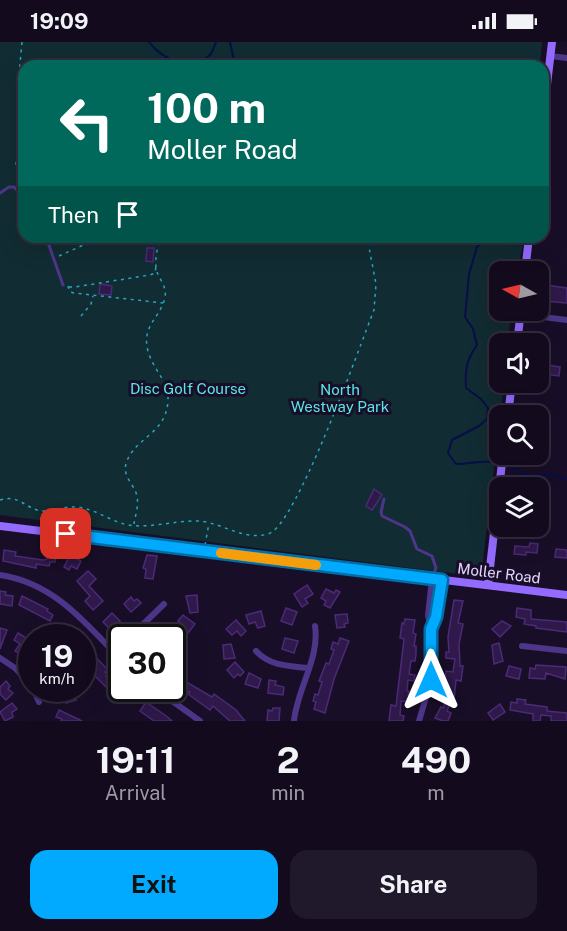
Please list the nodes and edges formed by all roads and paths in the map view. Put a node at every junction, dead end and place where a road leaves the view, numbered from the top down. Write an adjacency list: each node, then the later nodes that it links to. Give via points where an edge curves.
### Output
1 (22, 42): 5 (path)
2 (552, 42): 3 (street)
3 (550, 56): 4 (street); 6 (street)
4 (567, 58)
5 (20, 60)
6 (549, 65)
7 (18, 156): 8 (path)
8 (18, 170)
9 (18, 191): 10 (lane, via 9,187)
10 (0, 193)
11 (48, 243): 19 (lane)
12 (88, 243): 16 (path)
13 (368, 243): 28 (path, via 376,284 374,310 300,494 278,529 268,534 236,532)
14 (528, 243): 17 (street)
15 (158, 244): 18 (path)
16 (58, 257)
17 (526, 261)
18 (156, 265): 20 (path, via 155,273 150,275 68,286 70,291); 21 (path, via 165,286)
19 (63, 285)
20 (93, 295): 21 (path); 22 (path)
21 (163, 303): 29 (path, via 148,327 147,337 148,352 168,392 168,404 159,427 132,452 126,463 126,473 138,496)
22 (81, 316)
23 (549, 317): 24 (street)
24 (567, 320)
25 (502, 465): 35 (street)
26 (384, 499): 33 (lane, via 382,516 405,526 417,549 432,556 436,568)
27 (0, 500): 29 (path, via 17,498 44,511 74,507 91,510)
28 (209, 522): 29 (path); 31 (path)
29 (134, 525)
30 (0, 526): 31 (street, Moller Road)
31 (204, 550): 33 (street, Moller Road)
32 (0, 575): 42 (street, via 32,584 56,597)
33 (432, 579): 34 (street, Moller Road); 40 (street, via 428,615)
34 (442, 580): 35 (street, Moller Road); 40 (street)
35 (488, 585): 36 (street, Moller Road)
36 (567, 595)
37 (164, 604): 38 (street)
38 (143, 624)
39 (315, 626): 46 (street, via 315,648)
40 (431, 629): 51 (street, via 431,680)
41 (522, 646): 44 (street)
42 (108, 647)
43 (256, 651): 46 (street, via 275,664)
44 (567, 651)
45 (0, 658): 47 (street)
46 (308, 668): 50 (street)
47 (18, 671)
48 (174, 702): 49 (street)
49 (200, 721)
50 (294, 721)
51 (419, 721)

